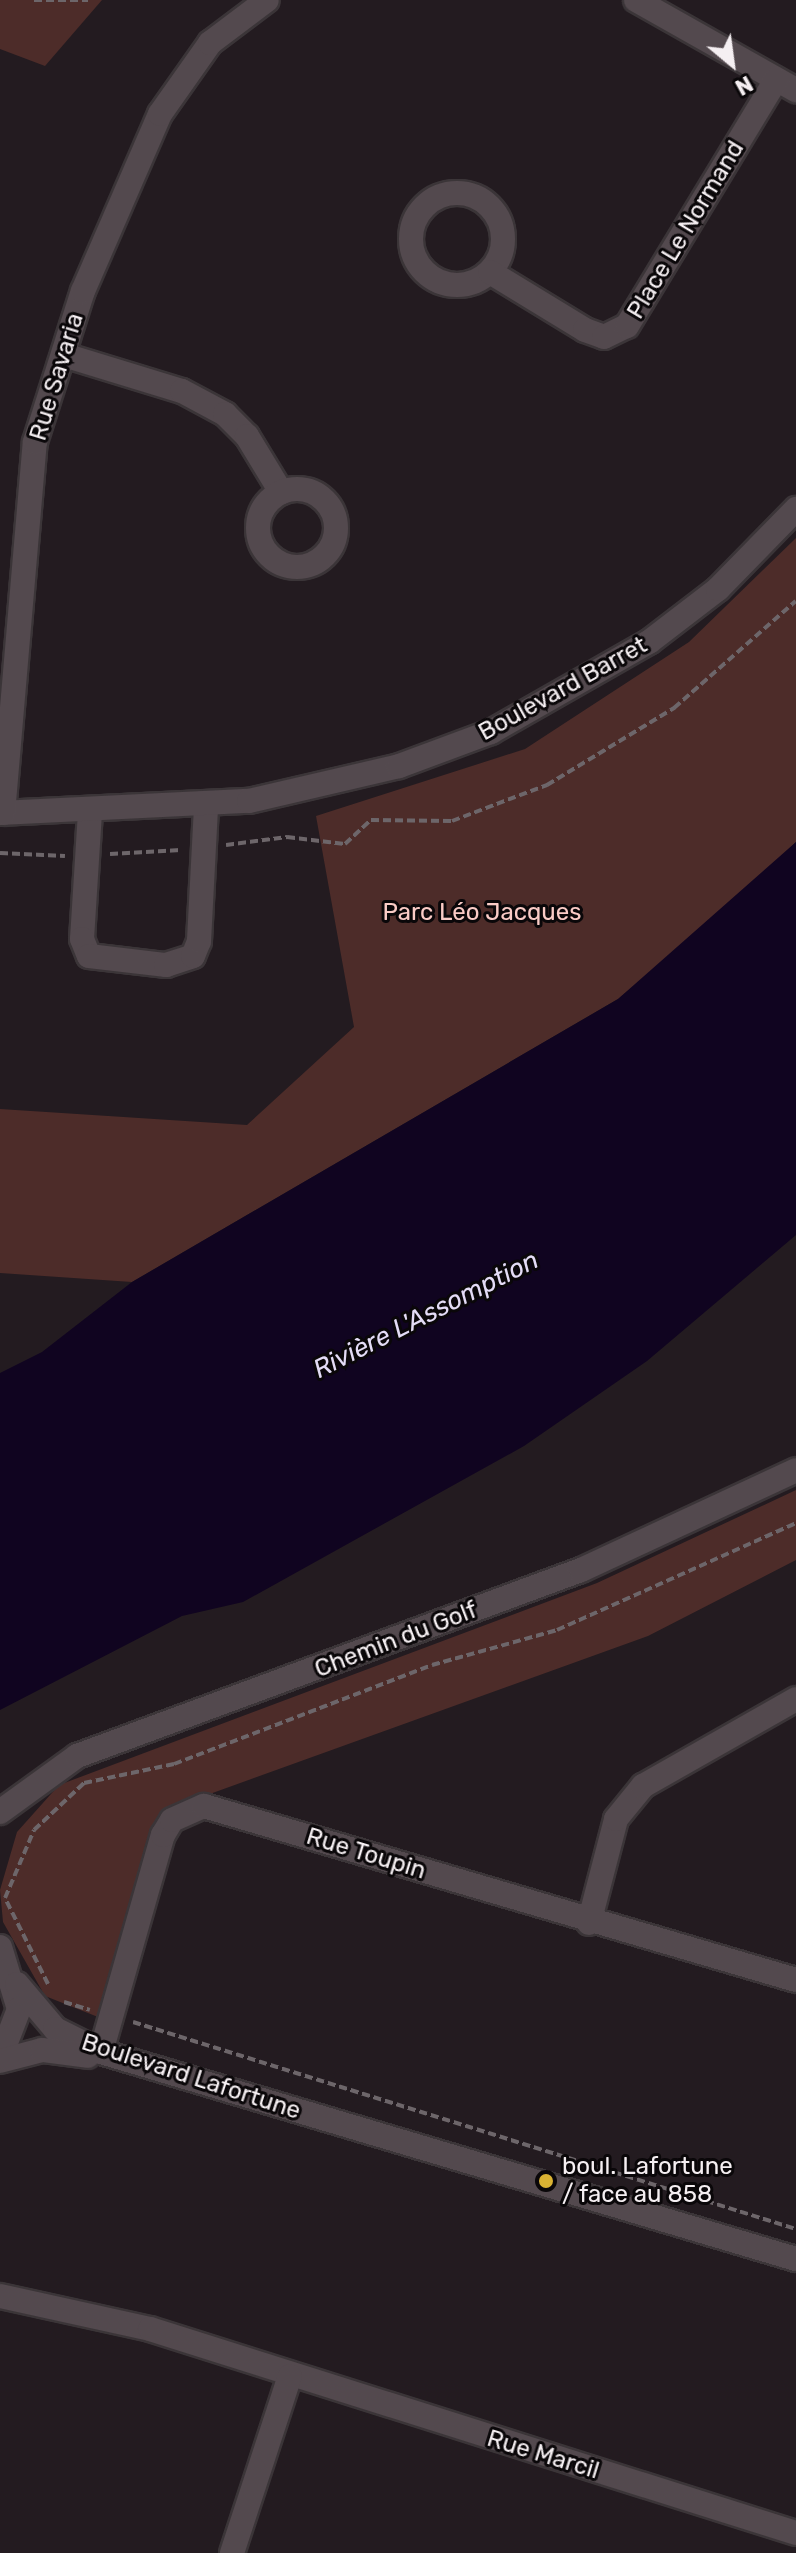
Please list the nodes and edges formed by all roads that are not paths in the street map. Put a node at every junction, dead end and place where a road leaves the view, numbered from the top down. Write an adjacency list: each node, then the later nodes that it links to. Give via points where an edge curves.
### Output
1 (267, 0): 5 (street, Rue Savaria, via 210,43 147,137)
2 (636, 0): 3 (street)
3 (786, 85): 4 (street, Place Le Normand, via 627,326 604,337 585,330)
4 (490, 272)
5 (64, 355): 6 (street, via 182,391 225,414 247,436); 8 (street, Rue Savaria, via 35,442)
6 (281, 492)
7 (796, 509): 9 (street, Boulevard Barret, via 718,589 649,642 491,732 322,787)
8 (12, 557): 11 (street, Rue Savaria)
9 (206, 806): 10 (street, Boulevard Barret); 10 (street, via 199,941 193,956 166,965 89,956 82,939)
10 (90, 812): 11 (street, Boulevard Barret)
11 (2, 813)
12 (796, 1470): 14 (street, Chemin du Golf, via 581,1570 77,1756)
13 (796, 1699): 15 (street, via 643,1786 616,1819)
14 (0, 1812)
15 (589, 1923): 17 (street, Rue Toupin); 19 (street, Rue Toupin, via 196,1808 172,1820 163,1835)
16 (0, 1947): 18 (street)
17 (796, 1980)
18 (17, 1984): 19 (street, Boulevard Lafortune, via 55,2029); 20 (street, via 14,2033)
19 (101, 2052): 21 (street, Boulevard Lafortune)
20 (0, 2060): 21 (street, Boulevard Lafortune, via 70,2051 318,2125)
21 (340, 2123): 22 (street, Boulevard Lafortune)
22 (796, 2259)
23 (0, 2296): 24 (street, Rue Marcil, via 150,2329)
24 (290, 2376): 25 (street, Rue Marcil); 26 (street)
25 (796, 2533)
26 (232, 2553)

